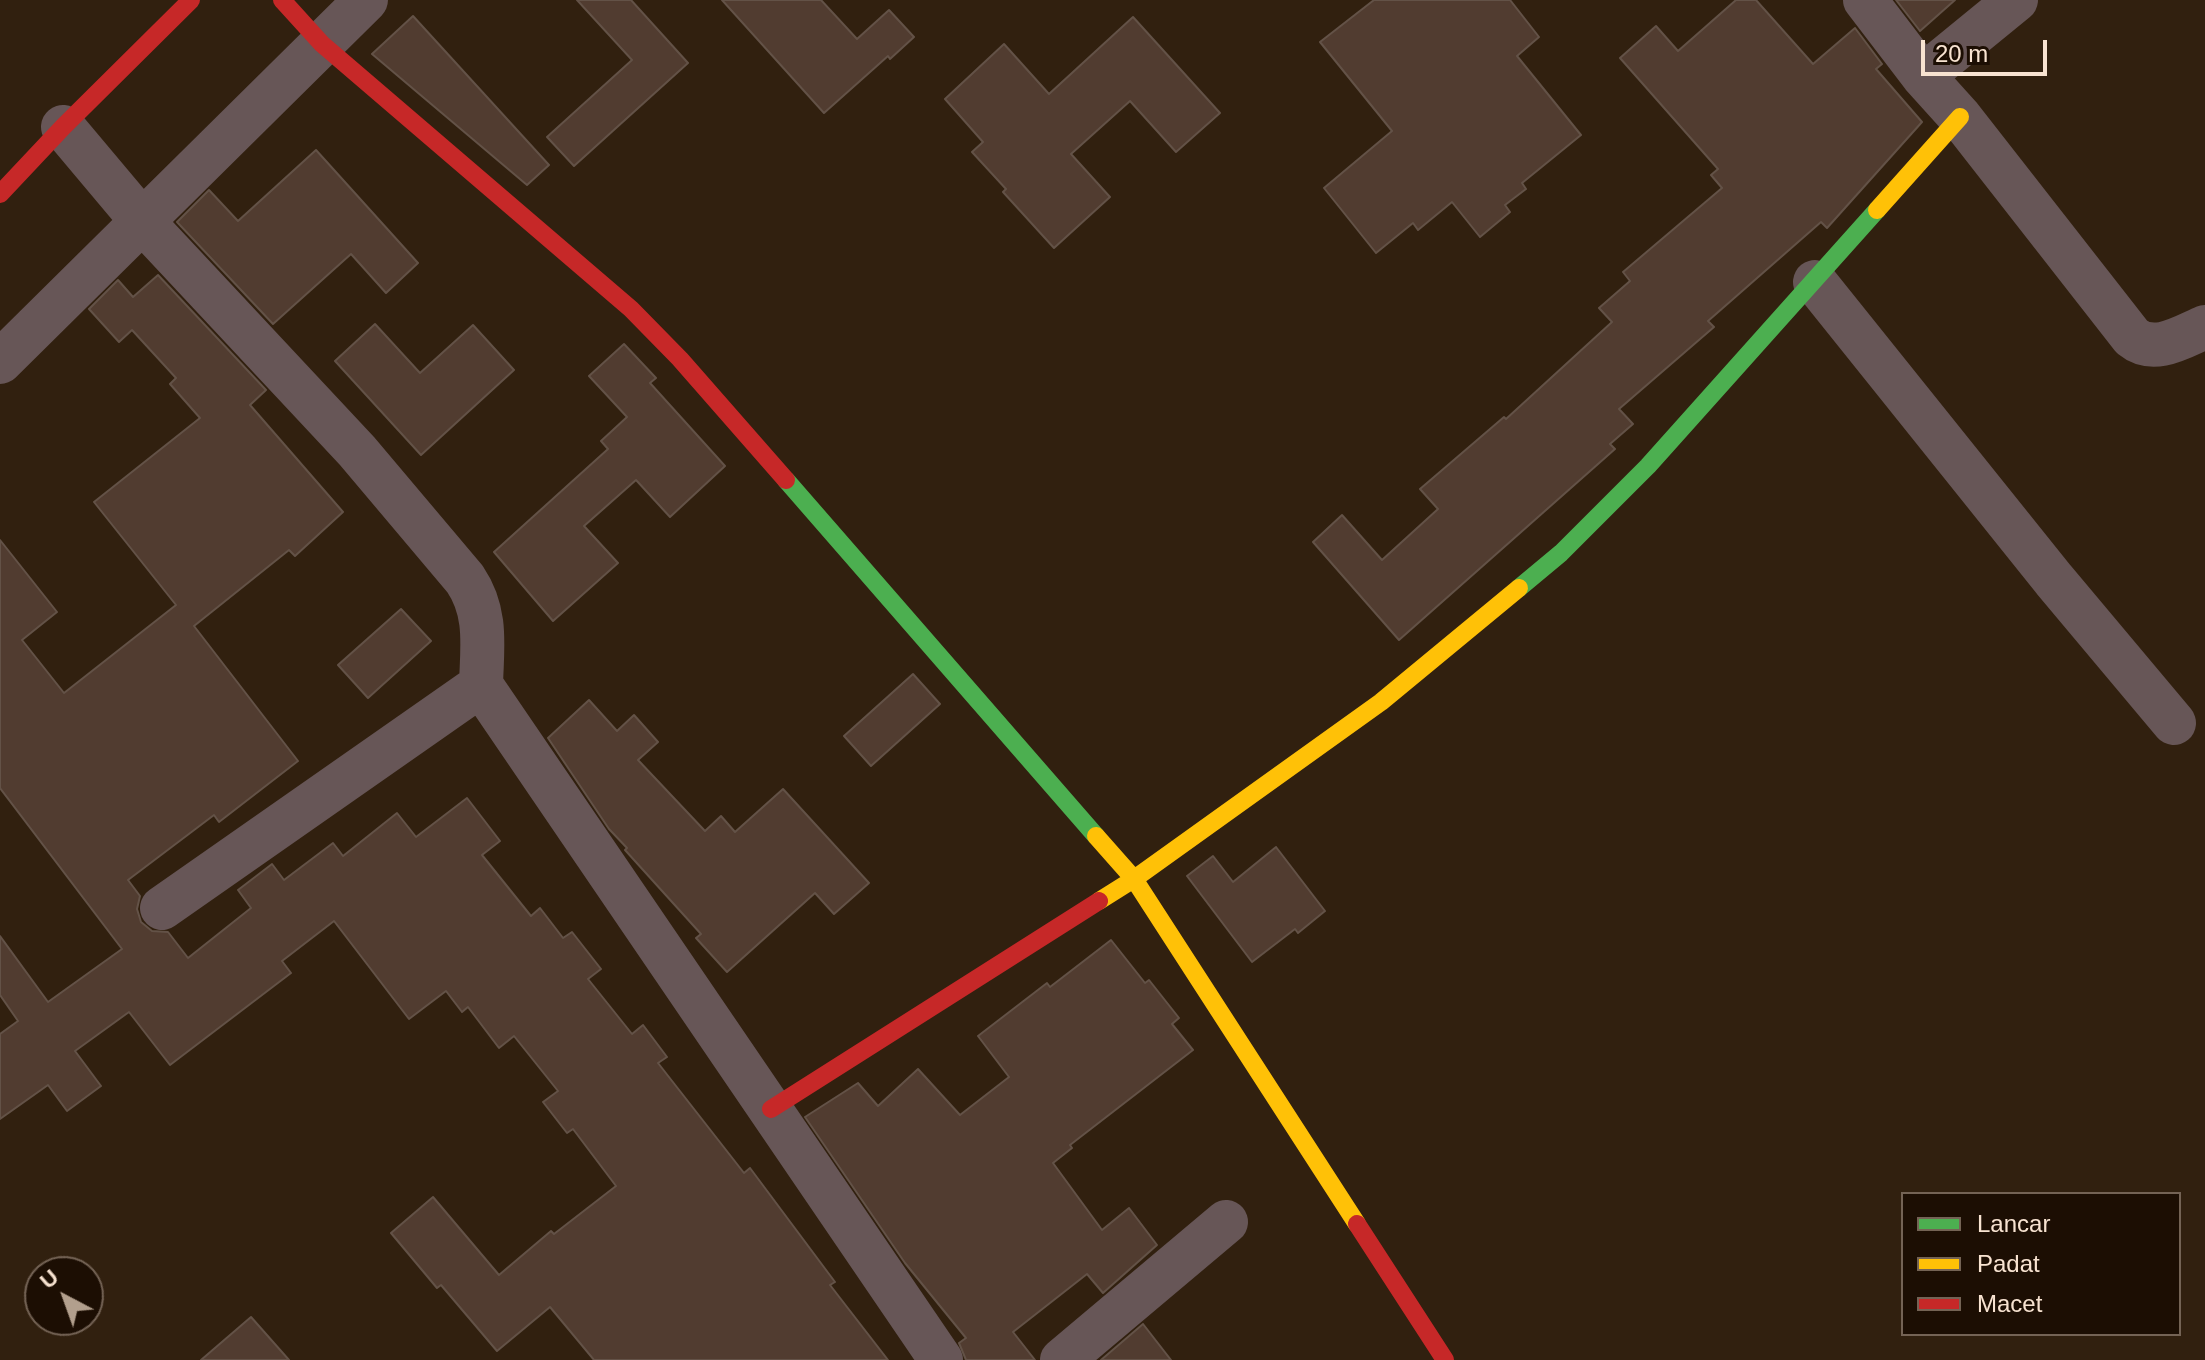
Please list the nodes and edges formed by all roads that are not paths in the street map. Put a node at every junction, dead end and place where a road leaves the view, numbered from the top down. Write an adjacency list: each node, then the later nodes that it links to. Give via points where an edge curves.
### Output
1 (191, 0): 9 (street)
2 (282, 0): 6 (street)
3 (366, 0): 6 (street)
4 (1865, 0): 7 (street)
5 (2016, 0): 7 (street)
6 (322, 44): 11 (street); 17 (street, via 578,261 680,359)
7 (1923, 76): 8 (street)
8 (1960, 117): 12 (street); 13 (street, via 2141,345 2163,344)
9 (63, 127): 10 (street); 11 (street)
10 (0, 194)
11 (142, 221): 14 (street); 15 (street, via 357,451 465,579 483,622)
12 (1815, 282): 16 (street); 17 (street, via 1561,553 1381,702)
13 (2205, 327)
14 (0, 362)
15 (481, 685): 18 (street); 19 (street)
16 (2174, 723)
17 (1134, 879): 19 (street); 23 (street)
18 (162, 908)
19 (771, 1109): 21 (street)
20 (1226, 1222): 22 (street)
21 (941, 1360)
22 (1062, 1360)
23 (1445, 1360)

